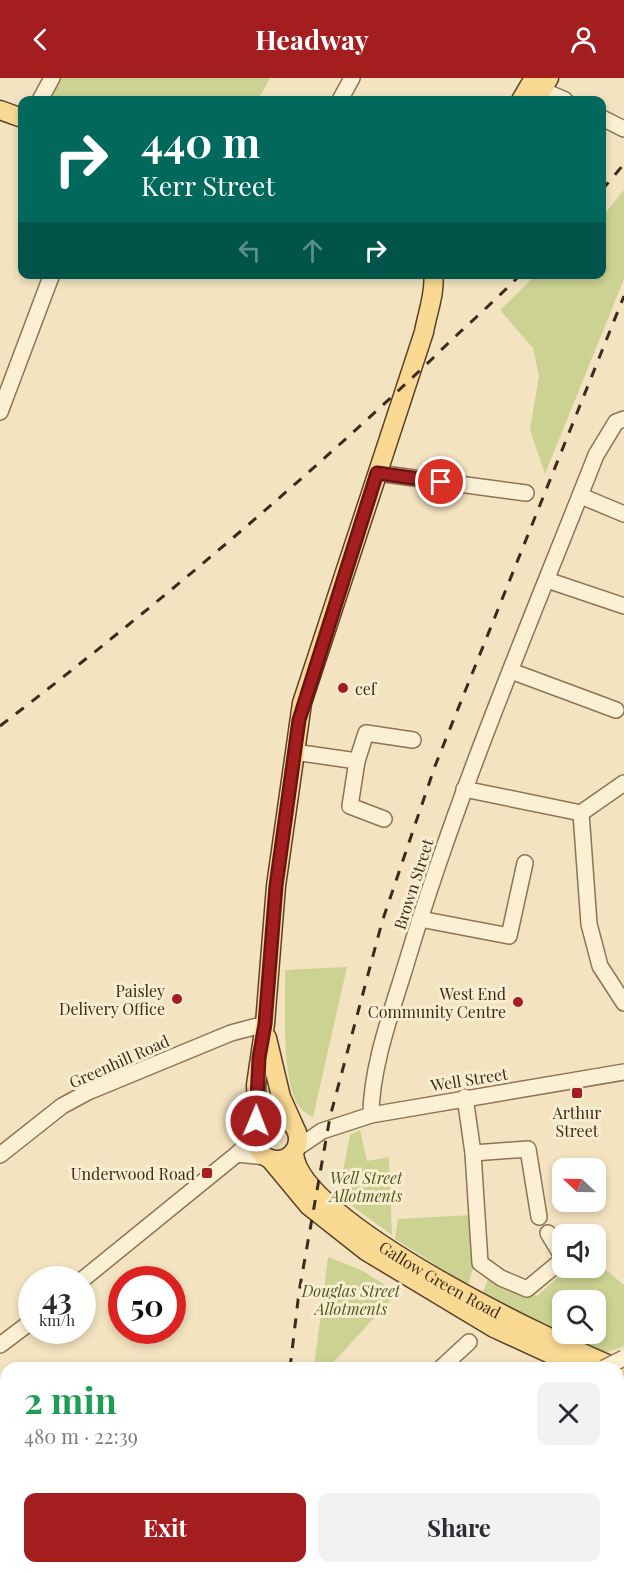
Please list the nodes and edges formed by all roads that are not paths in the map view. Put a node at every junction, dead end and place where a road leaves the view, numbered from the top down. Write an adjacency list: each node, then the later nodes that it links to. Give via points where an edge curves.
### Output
1 (52, 78): 4 (street)
2 (352, 78): 5 (street)
3 (536, 85): 6 (main road); 7 (street)
4 (42, 96)
5 (342, 96)
6 (525, 96)
7 (557, 96)
8 (0, 110): 9 (main road)
9 (18, 117)
10 (606, 120): 11 (street)
11 (624, 129)
12 (50, 279): 16 (street)
13 (434, 279): 15 (main road)
14 (446, 279): 15 (main road, via 438,310)
15 (424, 332): 18 (main road)
16 (0, 412)
17 (624, 419): 20 (street, Brown Street, via 616,422 597,455)
18 (377, 473): 19 (street); 27 (main road, via 302,703)
19 (526, 494)
20 (580, 496): 21 (street); 22 (street, Brown Street)
21 (624, 514)
22 (547, 580): 23 (street); 24 (street, Brown Street)
23 (624, 606)
24 (511, 671): 25 (street); 30 (street, Brown Street)
25 (616, 710)
26 (413, 740): 28 (street, via 366,734)
27 (294, 752): 28 (street); 36 (main road, via 276,886)
28 (357, 760): 32 (street, via 350,806)
29 (624, 783): 31 (street)
30 (464, 789): 31 (street); 34 (street, Brown Street)
31 (581, 813): 35 (street, via 589,924 600,966)
32 (384, 819)
33 (525, 864): 34 (street, via 508,936)
34 (420, 919): 39 (street, Brown Street, via 371,1093)
35 (624, 1003)
36 (265, 1024): 40 (main road, via 274,1075); 42 (main road, via 256,1086); 46 (street, Greenhill Road, via 231,1033 88,1092 62,1106)
37 (624, 1072): 38 (street, Well Street)
38 (465, 1096): 39 (street, Well Street); 44 (street)
39 (371, 1114): 41 (street, Well Street)
40 (295, 1127): 41 (street, Well Street); 42 (main road, via 278,1118 262,1124); 43 (main road)
41 (322, 1131): 43 (street, Well Street)
42 (257, 1132): 45 (street); 47 (main road, via 258,1148)
43 (296, 1150): 47 (main road, via 283,1160); 58 (main road, Gallow Green Road, via 297,1168 313,1190 381,1241 457,1290 523,1326)
44 (473, 1153): 48 (street, via 528,1149); 51 (street, via 480,1263 527,1289)
45 (237, 1154): 47 (street); 52 (street)
46 (0, 1155)
47 (267, 1158): 57 (main road, Gallow Green Road, via 309,1206 366,1251 494,1328)
48 (539, 1217)
49 (548, 1233): 50 (street)
50 (552, 1240)
51 (552, 1267)
52 (96, 1269)
53 (18, 1332): 55 (street)
54 (469, 1342): 56 (street)
55 (0, 1345)
56 (447, 1362)
57 (568, 1362)
58 (604, 1362)

